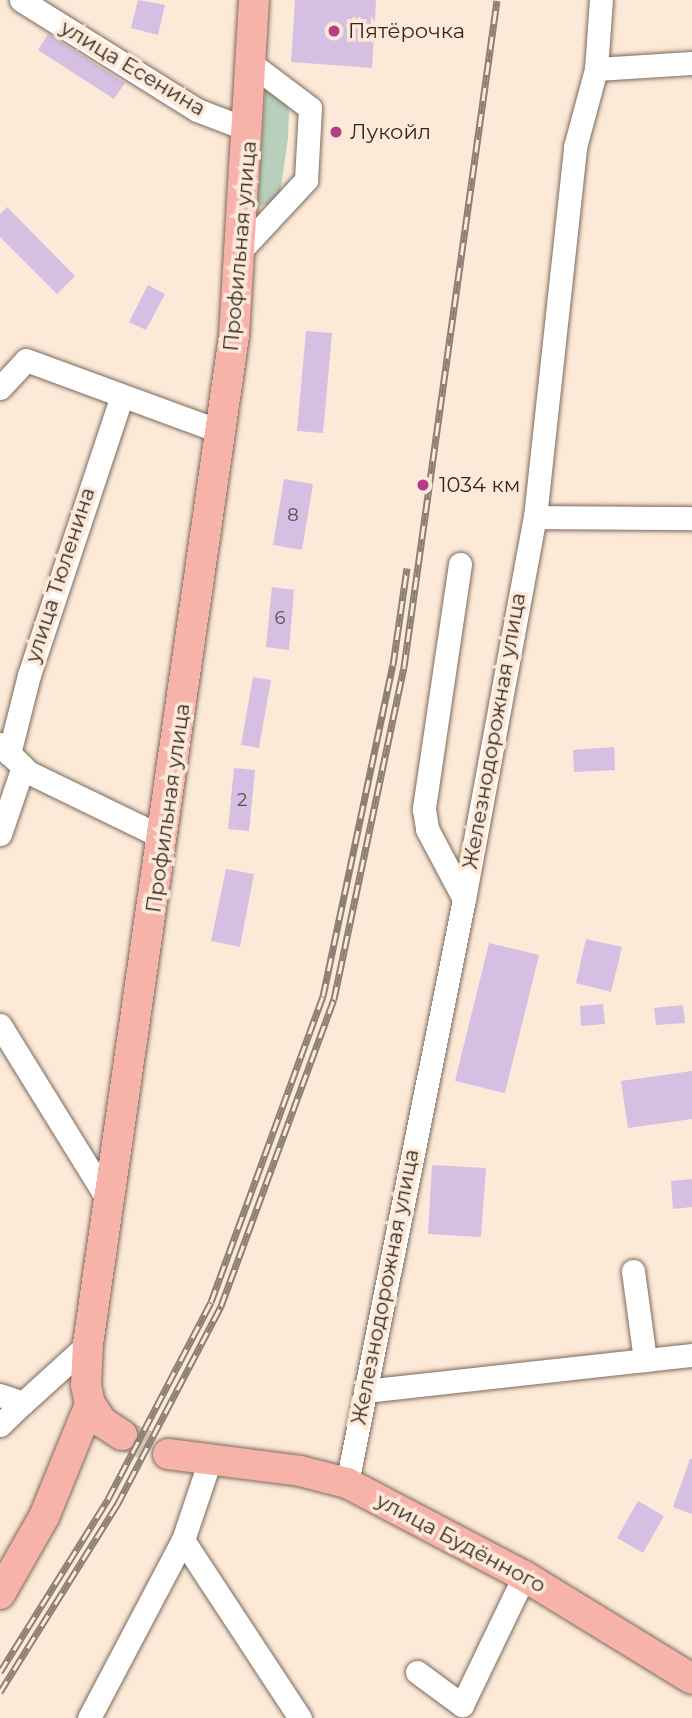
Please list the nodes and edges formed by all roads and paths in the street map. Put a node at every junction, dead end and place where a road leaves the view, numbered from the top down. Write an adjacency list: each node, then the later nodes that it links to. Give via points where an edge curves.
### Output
1 (21, 0): 7 (street, улица Есенина, via 197,110)
2 (254, 0): 4 (main road, Профильная улица)
3 (601, 0): 6 (street, Железнодорожная улица)
4 (249, 62): 7 (main road, Профильная улица); 8 (street, via 310,108 306,180)
5 (692, 64): 6 (street)
6 (596, 69): 12 (street, Железнодорожная улица, via 575,147)
7 (249, 130): 8 (main road, Профильная улица)
8 (242, 250): 11 (main road, Профильная улица)
9 (0, 388): 10 (street, via 26,360)
10 (121, 398): 11 (street); 15 (street, улица Тюленина, via 29,675)
11 (222, 432): 17 (main road, Профильная улица)
12 (535, 517): 13 (street); 18 (street, Железнодорожная улица)
13 (692, 518)
14 (460, 564): 18 (street, via 424,809 427,829)
15 (10, 755): 16 (street, улица Тюленина); 17 (street, via 56,788)
16 (0, 834)
17 (164, 838): 20 (main road, Профильная улица)
18 (464, 900): 25 (street, Железнодорожная улица)
19 (0, 1025): 20 (street)
20 (108, 1200): 22 (main road, Профильная улица)
21 (633, 1272): 24 (street)
22 (88, 1344): 27 (street); 28 (main road, Профильная улица)
23 (692, 1355): 24 (street)
24 (645, 1360): 25 (street)
25 (365, 1391): 33 (street, Железнодорожная улица)
26 (0, 1395): 27 (street)
27 (23, 1403): 29 (street)
28 (90, 1404): 30 (main road, via 102,1422); 36 (main road, Профильная улица, via 44,1517)
29 (0, 1425)
30 (122, 1435)
31 (168, 1454): 32 (main road, улица Будённого)
32 (210, 1460): 33 (main road, улица Будённого, via 300,1471); 34 (street)
33 (347, 1483): 35 (main road, улица Будённого)
34 (183, 1540): 39 (street); 40 (street)
35 (524, 1576): 37 (street, via 462,1705); 38 (main road, улица Будённого)
36 (0, 1594)
37 (417, 1672)
38 (692, 1679)
39 (97, 1714)
40 (300, 1718)

